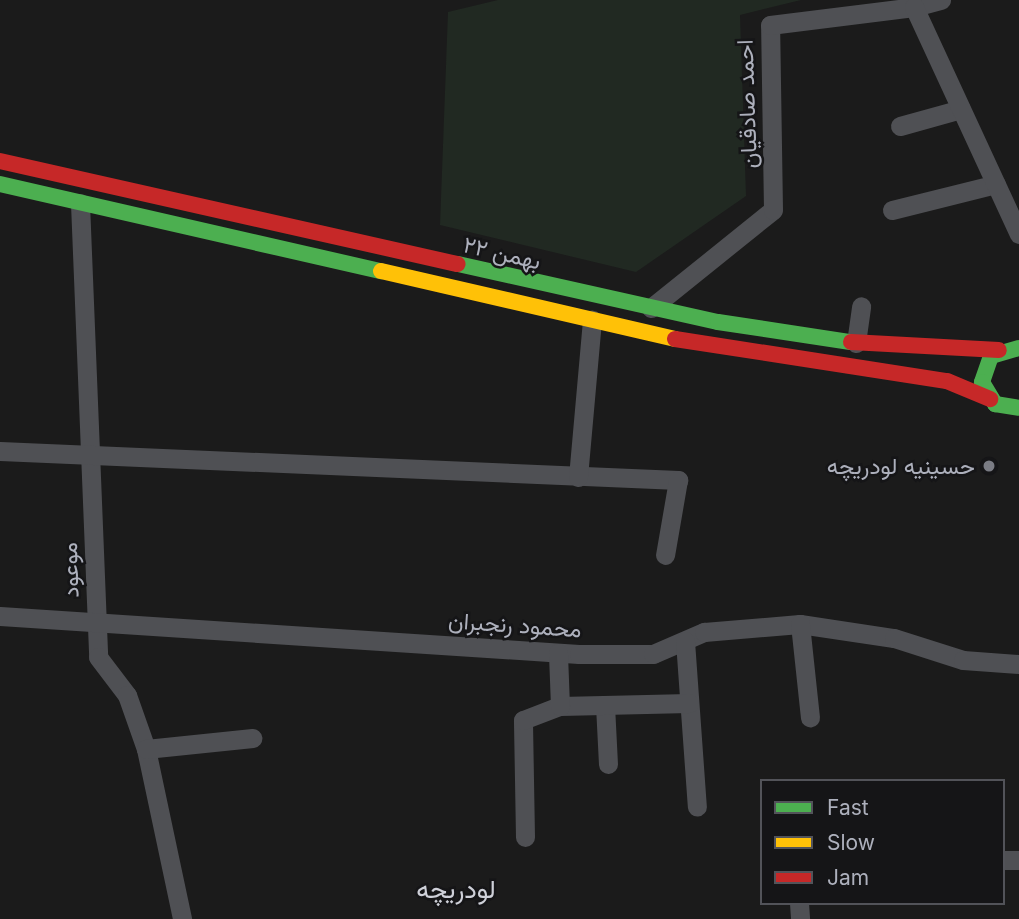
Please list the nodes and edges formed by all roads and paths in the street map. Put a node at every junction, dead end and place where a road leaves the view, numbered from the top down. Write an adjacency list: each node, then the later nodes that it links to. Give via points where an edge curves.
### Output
1 (941, 0): 2 (street)
2 (910, 4): 3 (street); 12 (street, احمد صادقیان, via 769,25 773,210)
3 (961, 109): 4 (street); 7 (street)
4 (900, 126)
5 (0, 161): 12 (street, ۲۲ بهمن)
6 (0, 184): 8 (street, ۲۲ بهمن)
7 (996, 184): 9 (street); 10 (street)
8 (80, 203): 13 (street, ۲۲ بهمن); 20 (street, موعود)
9 (892, 209)
10 (1019, 234)
11 (861, 306): 14 (street)
12 (651, 308): 14 (street, ۲۲ بهمن)
13 (592, 320): 17 (street, ۲۲ بهمن, via 716,348 947,381); 21 (street)
14 (856, 343): 16 (street, ۲۲ بهمن)
15 (1019, 348): 16 (street, ۲۲ بهمن)
16 (999, 350): 17 (street, via 982,372)
17 (990, 399): 18 (street, ۲۲ بهمن)
18 (1016, 411)
19 (0, 451): 20 (street)
20 (91, 460): 21 (street); 24 (street, موعود)
21 (578, 477): 22 (street, via 678,481)
22 (665, 555)
23 (0, 616): 24 (street, محمود رنجبران)
24 (97, 617): 27 (street, محمود رنجبران); 34 (street, موعود, via 98,657 127,695)
25 (800, 624): 26 (street, محمود رنجبران, via 704,632); 28 (street, محمود رنجبران, via 894,638 963,660); 32 (street)
26 (685, 641): 27 (street, محمود رنجبران, via 653,654); 29 (street)
27 (558, 653): 31 (street)
28 (1019, 664)
29 (690, 703): 30 (street); 36 (street)
30 (606, 705): 31 (street); 35 (street)
31 (560, 706): 37 (street, via 523,720)
32 (810, 717)
33 (252, 738): 34 (street)
34 (146, 749): 38 (street, موعود)
35 (608, 764)
36 (697, 807)
37 (525, 837)
38 (182, 919)

